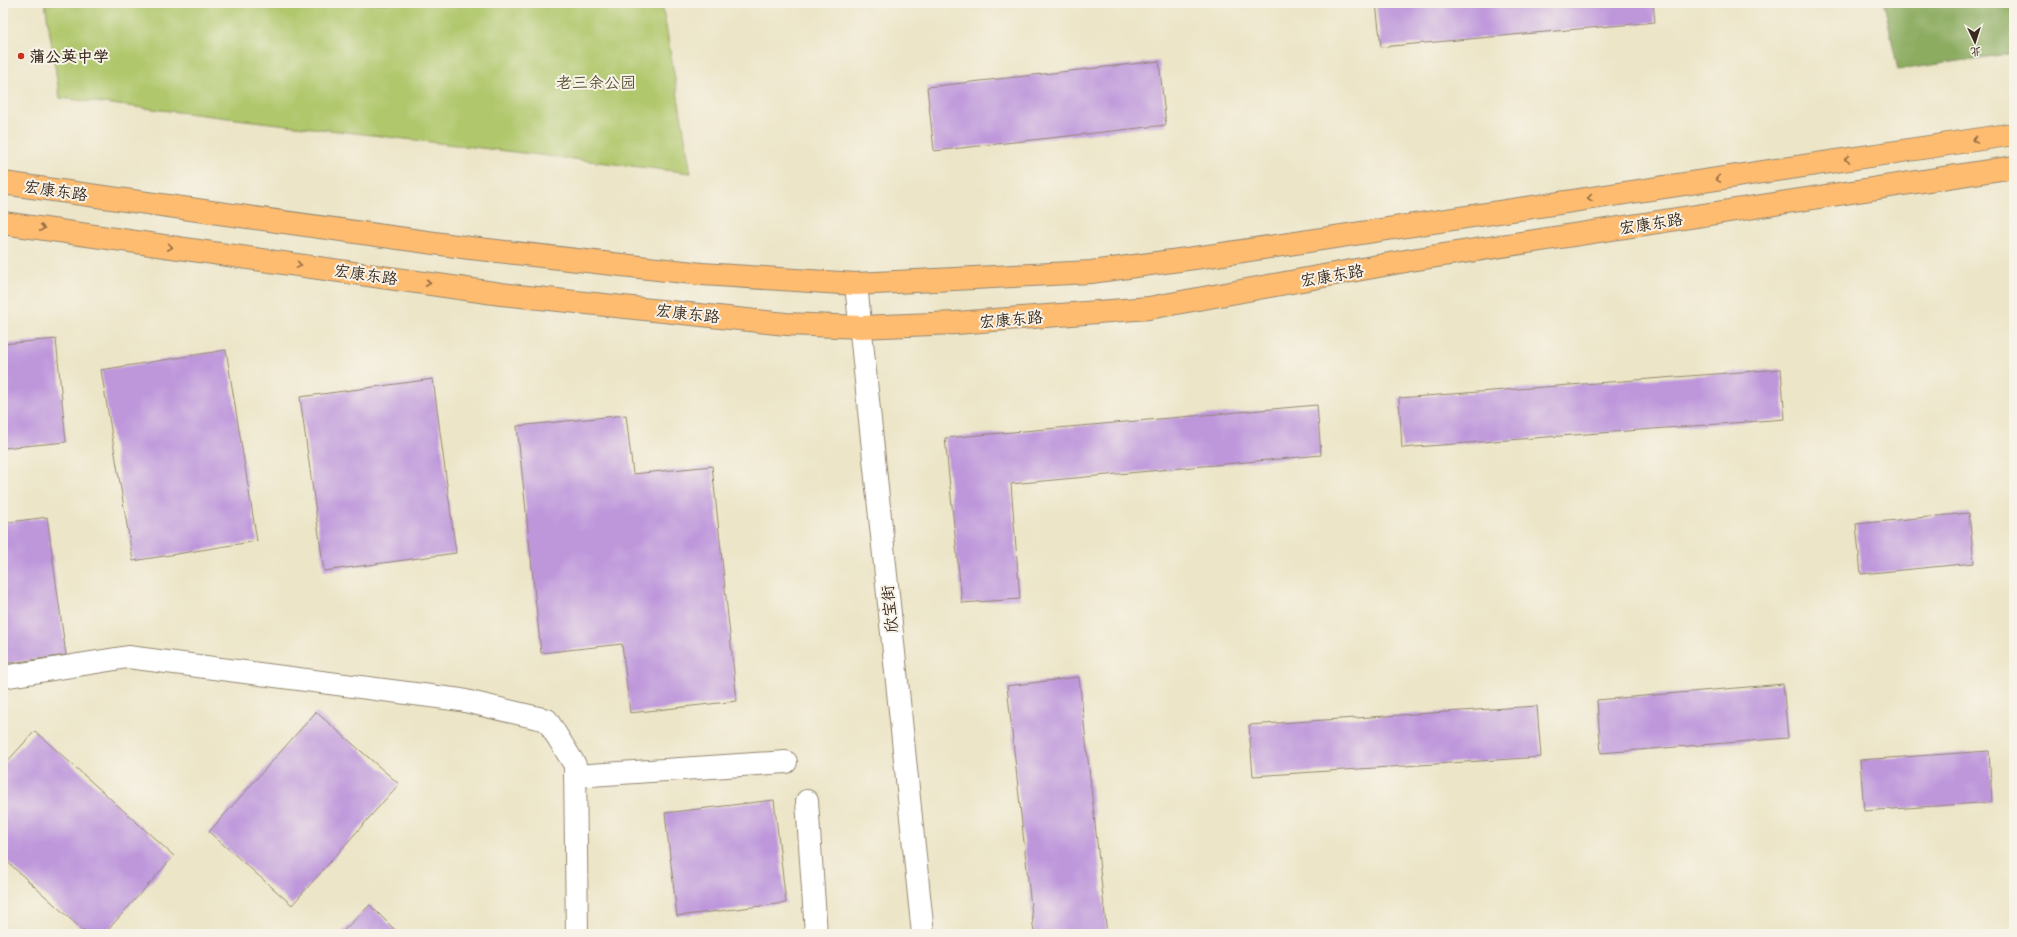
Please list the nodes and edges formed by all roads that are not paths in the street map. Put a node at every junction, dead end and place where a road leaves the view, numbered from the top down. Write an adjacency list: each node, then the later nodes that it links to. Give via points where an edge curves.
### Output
1 (2014, 134): 5 (main road, 宏康东路, one-way to 5, via 1091,272)
2 (2014, 167): 6 (main road, 宏康东路, via 1411,260 1150,308 956,323)
3 (3, 183): 5 (main road, 宏康东路, via 470,248 702,274)
4 (3, 223): 6 (main road, 宏康东路, one-way to 6, via 501,294 786,324)
5 (856, 284): 6 (street, 欣宝街)
6 (861, 327): 13 (street, 欣宝街)
7 (3, 677): 9 (street, via 128,657 461,700 547,720 575,765)
8 (786, 762): 9 (street)
9 (575, 776): 11 (street)
10 (807, 800): 12 (street)
11 (577, 934)
12 (816, 934)
13 (922, 934)

